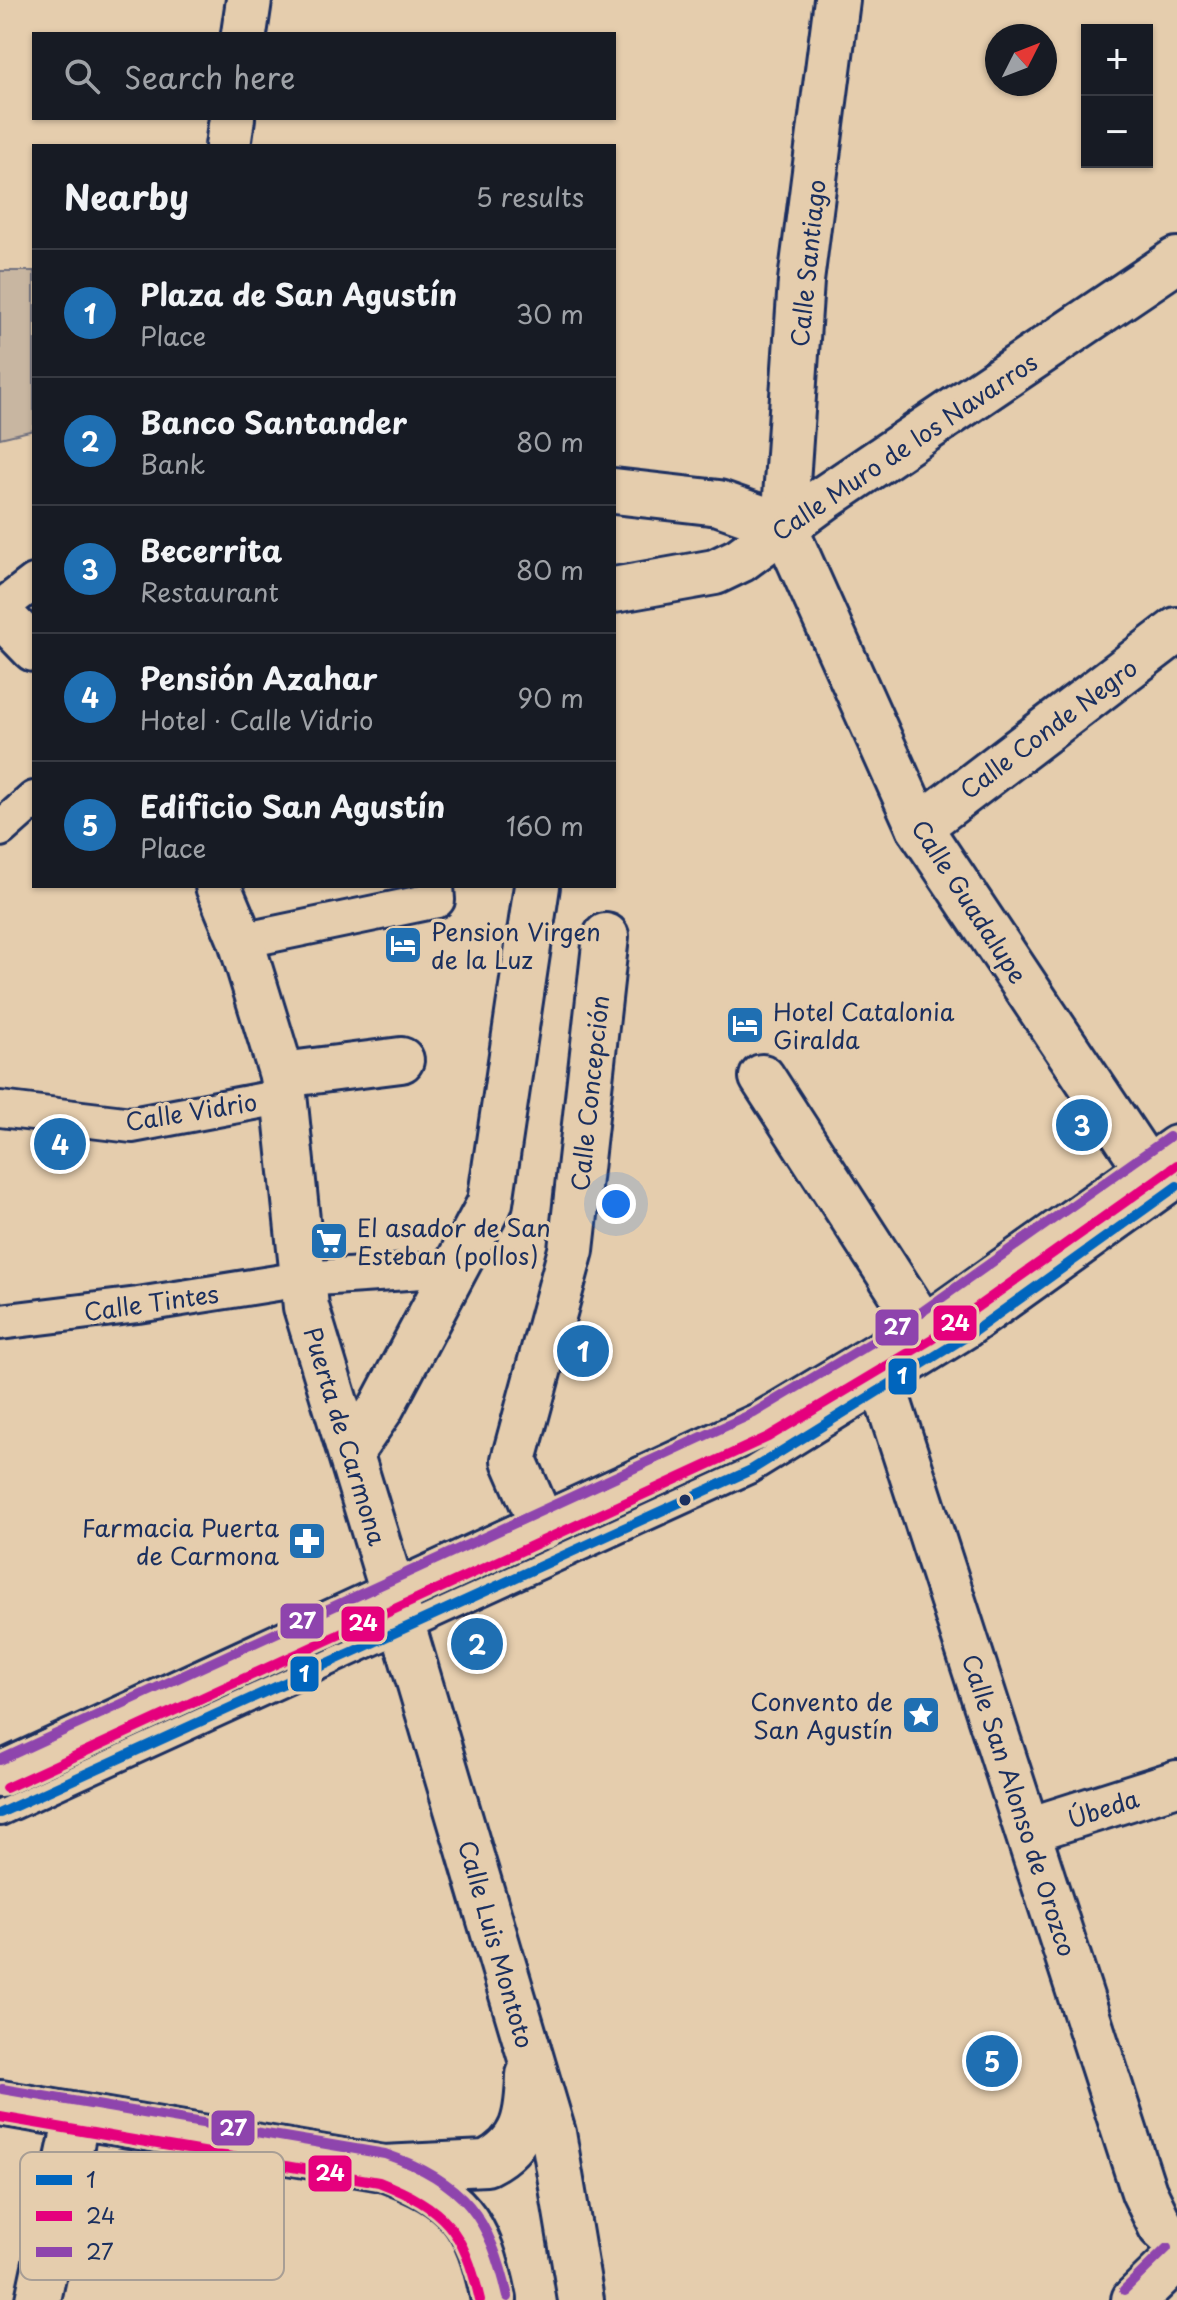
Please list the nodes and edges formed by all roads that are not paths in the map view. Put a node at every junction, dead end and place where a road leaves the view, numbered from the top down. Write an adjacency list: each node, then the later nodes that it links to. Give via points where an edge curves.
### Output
1 (249, 0): 3 (street)
2 (837, 0): 8 (street, Calle Santiago, via 801,281)
3 (244, 32)
4 (232, 120): 5 (street)
5 (228, 144)
6 (1177, 260): 8 (street, Calle Muro de los Navarros)
7 (616, 491): 8 (street, via 719,503)
8 (784, 526): 10 (street, Calle Muro de los Navarros, via 715,572); 16 (street, Calle Guadalupe)
9 (32, 584): 11 (street)
10 (616, 590)
11 (0, 611): 13 (street)
12 (1177, 630): 16 (street, Calle Conde Negro)
13 (32, 647)
14 (32, 800): 15 (street)
15 (2, 822)
16 (919, 827): 26 (street, Calle Guadalupe)
17 (219, 888): 21 (street, Puerta de Carmona)
18 (436, 888): 21 (street, via 437,900)
19 (537, 888): 27 (street, via 490,1203)
20 (606, 936): 33 (street, Calle Concepción, via 571,1250 514,1460)
21 (241, 941): 24 (street, Puerta de Carmona)
22 (401, 1060): 24 (street)
23 (762, 1077): 30 (street)
24 (284, 1086): 25 (street, Calle Vidrio, via 132,1125); 28 (street, Puerta de Carmona)
25 (0, 1109)
26 (1167, 1168): 30 (street); 31 (lane, via 981,1326)
27 (453, 1269): 28 (street, Calle Tintes); 32 (street, via 381,1408)
28 (302, 1279): 29 (street, Calle Tintes); 32 (street, Puerta de Carmona)
29 (0, 1322)
30 (924, 1328): 31 (street)
31 (879, 1374): 33 (street); 34 (lane, via 751,1470); 38 (street, Calle San Alonso de Orozco)
32 (351, 1452): 34 (street, Puerta de Carmona)
33 (543, 1527): 34 (street)
34 (398, 1610): 35 (street); 37 (lane); 39 (street, Calle Luis Montoto)
35 (0, 1775)
36 (1177, 1783): 38 (street, Úbeda)
37 (0, 1813)
38 (1029, 1830): 44 (street, Calle San Alonso de Orozco, via 1144,2192 1161,2227)
39 (530, 2058): 43 (street, via 528,2115 502,2155 486,2163); 49 (street, Calle Luis Montoto, via 559,2161)
40 (0, 2103): 41 (street)
41 (77, 2117): 42 (street); 43 (street)
42 (70, 2152)
43 (383, 2168): 48 (street, via 437,2191 453,2204 479,2244)
44 (1177, 2242)
45 (1177, 2258): 50 (street)
46 (42, 2280): 47 (street)
47 (38, 2300)
48 (494, 2300)
49 (581, 2300)
50 (1134, 2300)

